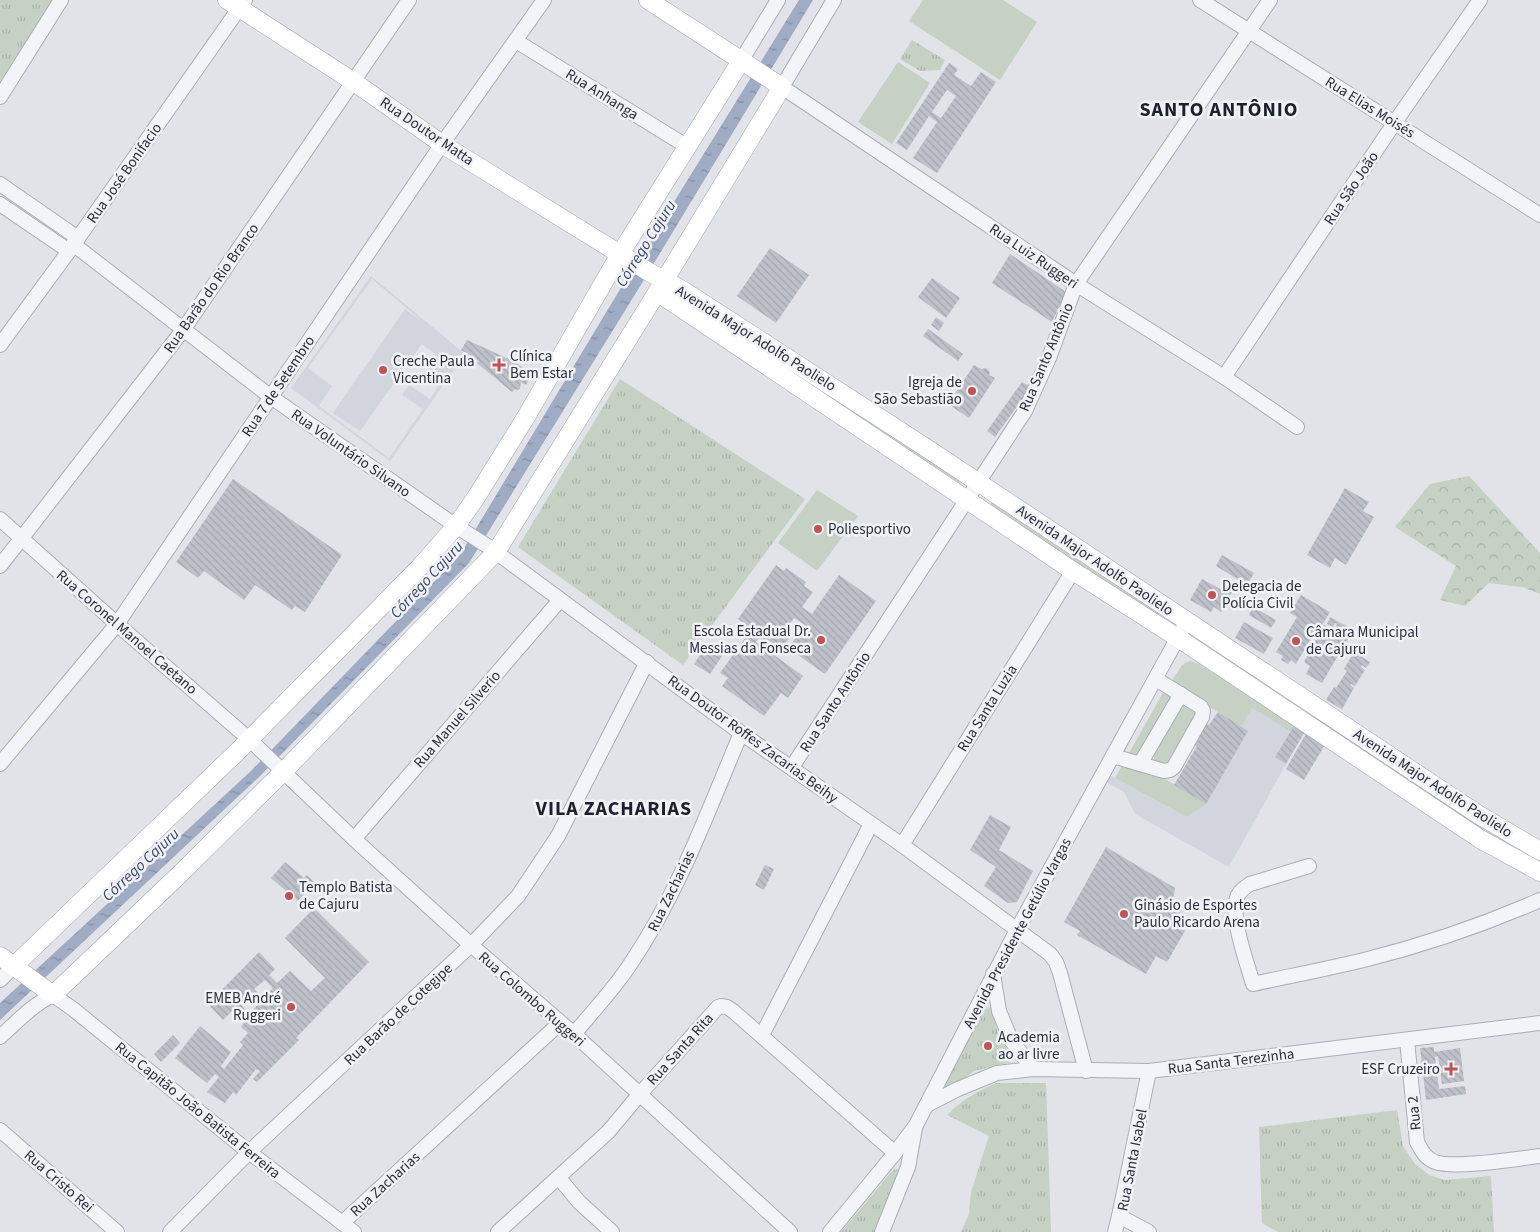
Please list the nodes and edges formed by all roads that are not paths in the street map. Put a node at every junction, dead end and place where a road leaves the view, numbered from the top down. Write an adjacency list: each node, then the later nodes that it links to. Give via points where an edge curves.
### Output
1 (61, 0): 16 (street)
2 (409, 0): 14 (street, Rua Barão do Rio Branco)
3 (544, 0): 12 (street, Rua 7 de Setembro)
4 (648, 0): 13 (main road)
5 (778, 0): 13 (street)
6 (834, 0): 15 (street)
7 (1200, 0): 11 (street, Rua Elias Moisés)
8 (1270, 0): 11 (street, Rua Santo Antônio)
9 (1480, 0): 17 (street, Rua São João)
10 (237, 3): 14 (main road, Rua Doutor Matta); 23 (street, Rua José Bonifacio)
11 (1249, 31): 17 (street, Rua Elias Moisés); 26 (street, Rua Santo Antônio)
12 (516, 41): 18 (street, Rua 7 de Setembro); 19 (street, Rua Anhanga)
13 (745, 64): 15 (main road); 19 (main road)
14 (354, 82): 18 (main road, Rua Doutor Matta); 28 (street, Rua Barão do Rio Branco)
15 (777, 84): 26 (street, Rua Luiz Ruggeri); 27 (main road)
16 (0, 97)
17 (1395, 122): 22 (street, Rua Elias Moisés); 30 (street, Rua São João)
18 (442, 144): 24 (main road, Rua Doutor Matta); 31 (street, Rua 7 de Setembro)
19 (688, 147): 24 (main road)
20 (0, 184): 23 (street, Rua Voluntário Silvano)
21 (0, 204): 23 (street, Rua Voluntário Silvano)
22 (1540, 215)
23 (73, 245): 28 (street, Rua Voluntário Silvano); 29 (street, Rua José Bonifacio)
24 (625, 257): 25 (main road, Rua Doutor Matta); 36 (main road)
25 (649, 272): 27 (main road, Avenida Major Adolfo Paolielo)
26 (1076, 284): 30 (street, Rua Luiz Ruggeri); 33 (street, Rua Santo Antônio, via 1049,358 1025,411)
27 (661, 286): 33 (main road, Avenida Major Adolfo Paolielo, via 684,290); 34 (main road, Avenida Major Adolfo Paolielo); 38 (main road)
28 (182, 330): 31 (street, Rua Voluntário Silvano); 37 (street, Rua Barão do Rio Branco)
29 (0, 345)
30 (1224, 378): 32 (street, Rua Luiz Ruggeri)
31 (271, 397): 36 (street, Rua Voluntário Silvano); 43 (street, Rua 7 de Setembro)
32 (1297, 427)
33 (979, 483): 34 (street, Rua Santo Antônio); 42 (main road, Avenida Major Adolfo Paolielo)
34 (968, 500): 40 (main road, Avenida Major Adolfo Paolielo); 53 (street, Rua Santo Antônio)
35 (0, 519): 37 (street, Rua Coronel Manoel Caetano)
36 (460, 528): 38 (street, Rua Voluntário Silvano); 49 (main road)
37 (22, 539): 39 (street, Rua Barão do Rio Branco); 43 (street, Rua Coronel Manoel Caetano)
38 (492, 550): 41 (street, Rua Doutor Roffes Zacarias Beihy); 54 (main road)
39 (0, 566)
40 (1072, 571): 44 (main road, Avenida Major Adolfo Paolielo); 57 (street, Rua Santa Luzia)
41 (560, 600): 45 (street, Rua Doutor Roffes Zacarias Beihy); 56 (street, Rua Manuel Silverio)
42 (1187, 622): 44 (street, Avenida Presidente Getúlio Vargas); 58 (main road, Avenida Major Adolfo Paolielo, via 1479,815)
43 (116, 624): 49 (street, Rua Coronel Manoel Caetano); 51 (street, Rua 7 de Setembro)
44 (1178, 638): 46 (street, Avenida Presidente Getúlio Vargas); 60 (main road, Avenida Major Adolfo Paolielo, via 1480,839)
45 (648, 662): 48 (street, Rua Doutor Roffes Zacarias Beihy); 63 (street, Rua Barão de Cotegipe, via 558,836 518,896)
46 (1156, 678): 47 (street); 50 (street, Avenida Presidente Getúlio Vargas)
47 (1181, 694): 52 (street); 52 (street, via 1203,711 1174,767 1164,771)
48 (741, 732): 53 (street, Rua Doutor Roffes Zacarias Beihy); 70 (street, Rua Zacharias, via 677,885 653,929 631,964)
49 (252, 742): 54 (street, Rua Coronel Manoel Caetano); 64 (main road)
50 (1114, 756): 52 (street); 62 (street, Avenida Presidente Getúlio Vargas)
51 (0, 764)
52 (1140, 764)
53 (792, 767): 55 (street, Rua Doutor Roffes Zacarias Beihy)
54 (280, 768): 56 (street, Rua Colombo Ruggeri); 67 (main road, via 181,873)
55 (871, 824): 57 (street, Rua Doutor Roffes Zacarias Beihy); 71 (street)
56 (354, 839): 63 (street, Rua Colombo Ruggeri)
57 (902, 845): 62 (street, Rua Doutor Roffes Zacarias Beihy)
58 (1540, 851)
59 (1309, 866): 61 (street, via 1250,884 1238,895 1236,923 1253,984 1364,960 1452,934)
60 (1540, 872)
61 (1540, 900)
62 (1018, 928): 65 (street, Avenida Presidente Getúlio Vargas); 75 (street, Rua Doutor Roffes Zacarias Beihy, via 1056,962)
63 (471, 945): 68 (street, Rua Colombo Ruggeri); 81 (street, Rua Barão de Cotegipe)
64 (11, 964): 66 (street); 67 (main road)
65 (993, 974): 74 (street, via 999,1010 1011,1040); 78 (street, Avenida Presidente Getúlio Vargas)
66 (0, 980)
67 (48, 991): 72 (street); 81 (street, Rua Capitão João Batista Ferreira)
68 (560, 1023): 70 (street, Rua Colombo Ruggeri); 86 (street, Rua Zacharias)
69 (1540, 1024): 73 (street, Rua Santa Terezinha)
70 (574, 1034): 77 (street, Rua Colombo Ruggeri)
71 (762, 1035): 77 (street, Rua Santa Rita, via 727,1006 718,1007); 82 (street, Rua Santa Rita)
72 (0, 1037)
73 (1407, 1040): 76 (street, Rua Santa Terezinha); 83 (street, Rua 2, via 1417,1142 1424,1155 1435,1162 1451,1165)
74 (1033, 1070): 75 (street, Rua Santa Terezinha); 78 (street, Rua Santa Terezinha, via 997,1074)
75 (1086, 1071): 76 (street, Rua Santa Terezinha)
76 (1149, 1071): 85 (street, Rua Santa Isabel)
77 (639, 1095): 84 (street, Rua Santa Rita, via 608,1132); 92 (street, Rua Colombo Ruggeri)
78 (927, 1105): 79 (street, Avenida Presidente Getúlio Vargas)
79 (916, 1125): 82 (street, Avenida Presidente Getúlio Vargas); 94 (street, via 908,1168)
80 (0, 1130): 87 (street, Rua Cristo Rei)
81 (249, 1152): 86 (street, Rua Capitão João Batista Ferreira); 88 (street, Rua Barão de Cotegipe)
82 (895, 1153): 93 (street, Avenida Presidente Getúlio Vargas)
83 (1540, 1156)
84 (558, 1178): 90 (street, Rua Santa Rita); 91 (street)
85 (1119, 1216): 95 (street); 96 (street, Rua Santa Isabel)
86 (342, 1223): 89 (street, Rua Capitão João Batista Ferreira)
87 (117, 1232)
88 (170, 1232)
89 (354, 1232)
90 (498, 1232)
91 (612, 1232)
92 (790, 1232)
93 (830, 1232)
94 (882, 1232)
95 (1115, 1232)
96 (1149, 1232)

